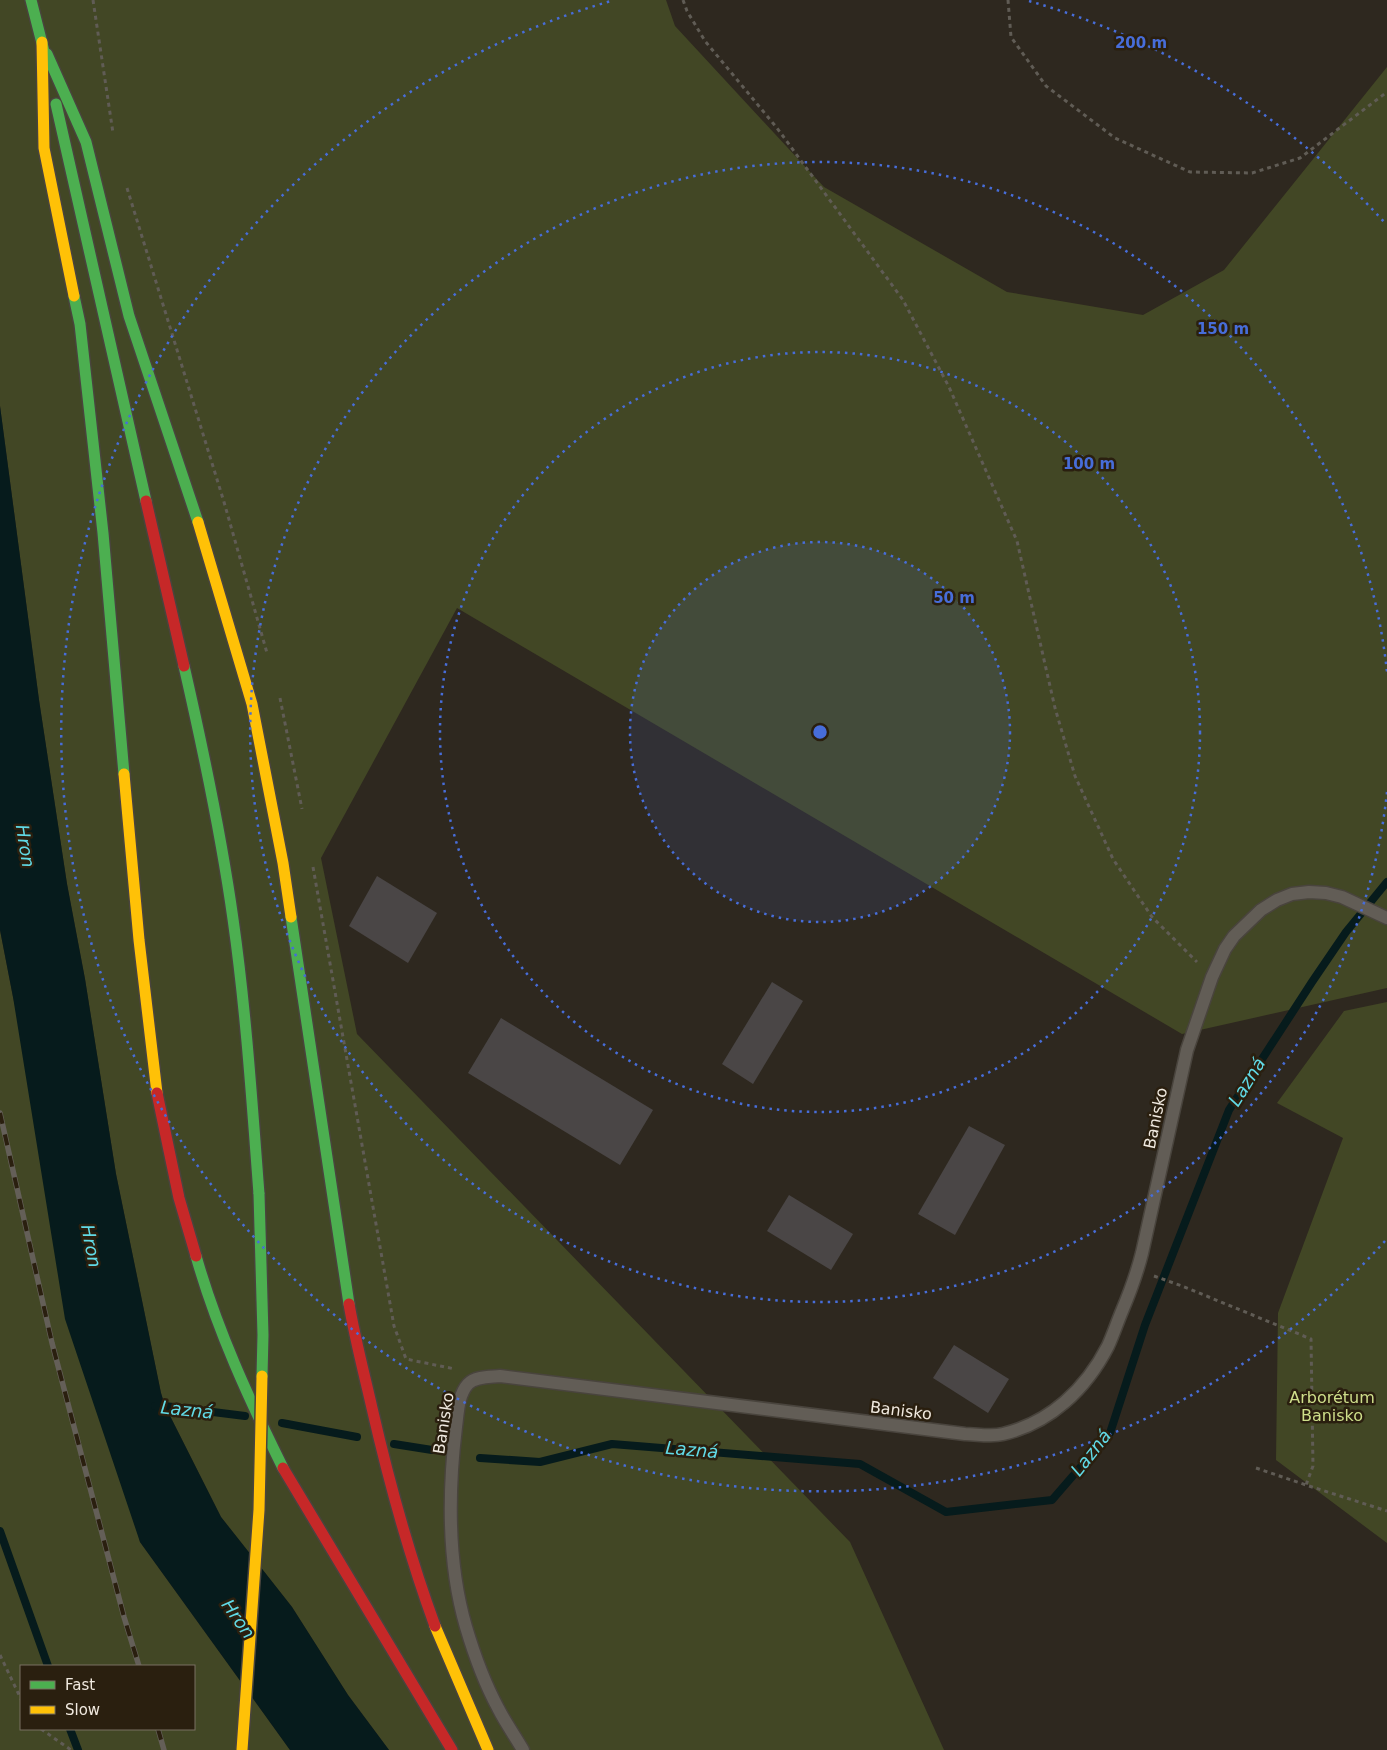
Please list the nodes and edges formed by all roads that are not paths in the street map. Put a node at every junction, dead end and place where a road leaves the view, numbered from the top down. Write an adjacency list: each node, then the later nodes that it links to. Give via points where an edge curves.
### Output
1 (31, 0): 2 (main road)
2 (42, 42): 4 (main road, bridge, via 208,773 233,919 259,1194 263,1335 259,1510); 5 (main road, via 44,148 80,324 103,533 142,969 157,1094 179,1198 203,1282 228,1350 283,1468); 6 (main road, via 86,142 129,316 207,550 252,704 283,863 352,1321 397,1508 422,1589)
3 (1383, 916): 7 (lane, Banisko, via 1342,897 1318,892 1292,894 1277,900 1248,922 1225,949 1187,1050 1134,1280 1108,1346 1088,1378 1049,1416 1001,1435 965,1434 500,1376 482,1377 470,1382 463,1389 454,1446 451,1528 457,1587 480,1670)
4 (242, 1750)
5 (452, 1750)
6 (488, 1750)
7 (523, 1750)

